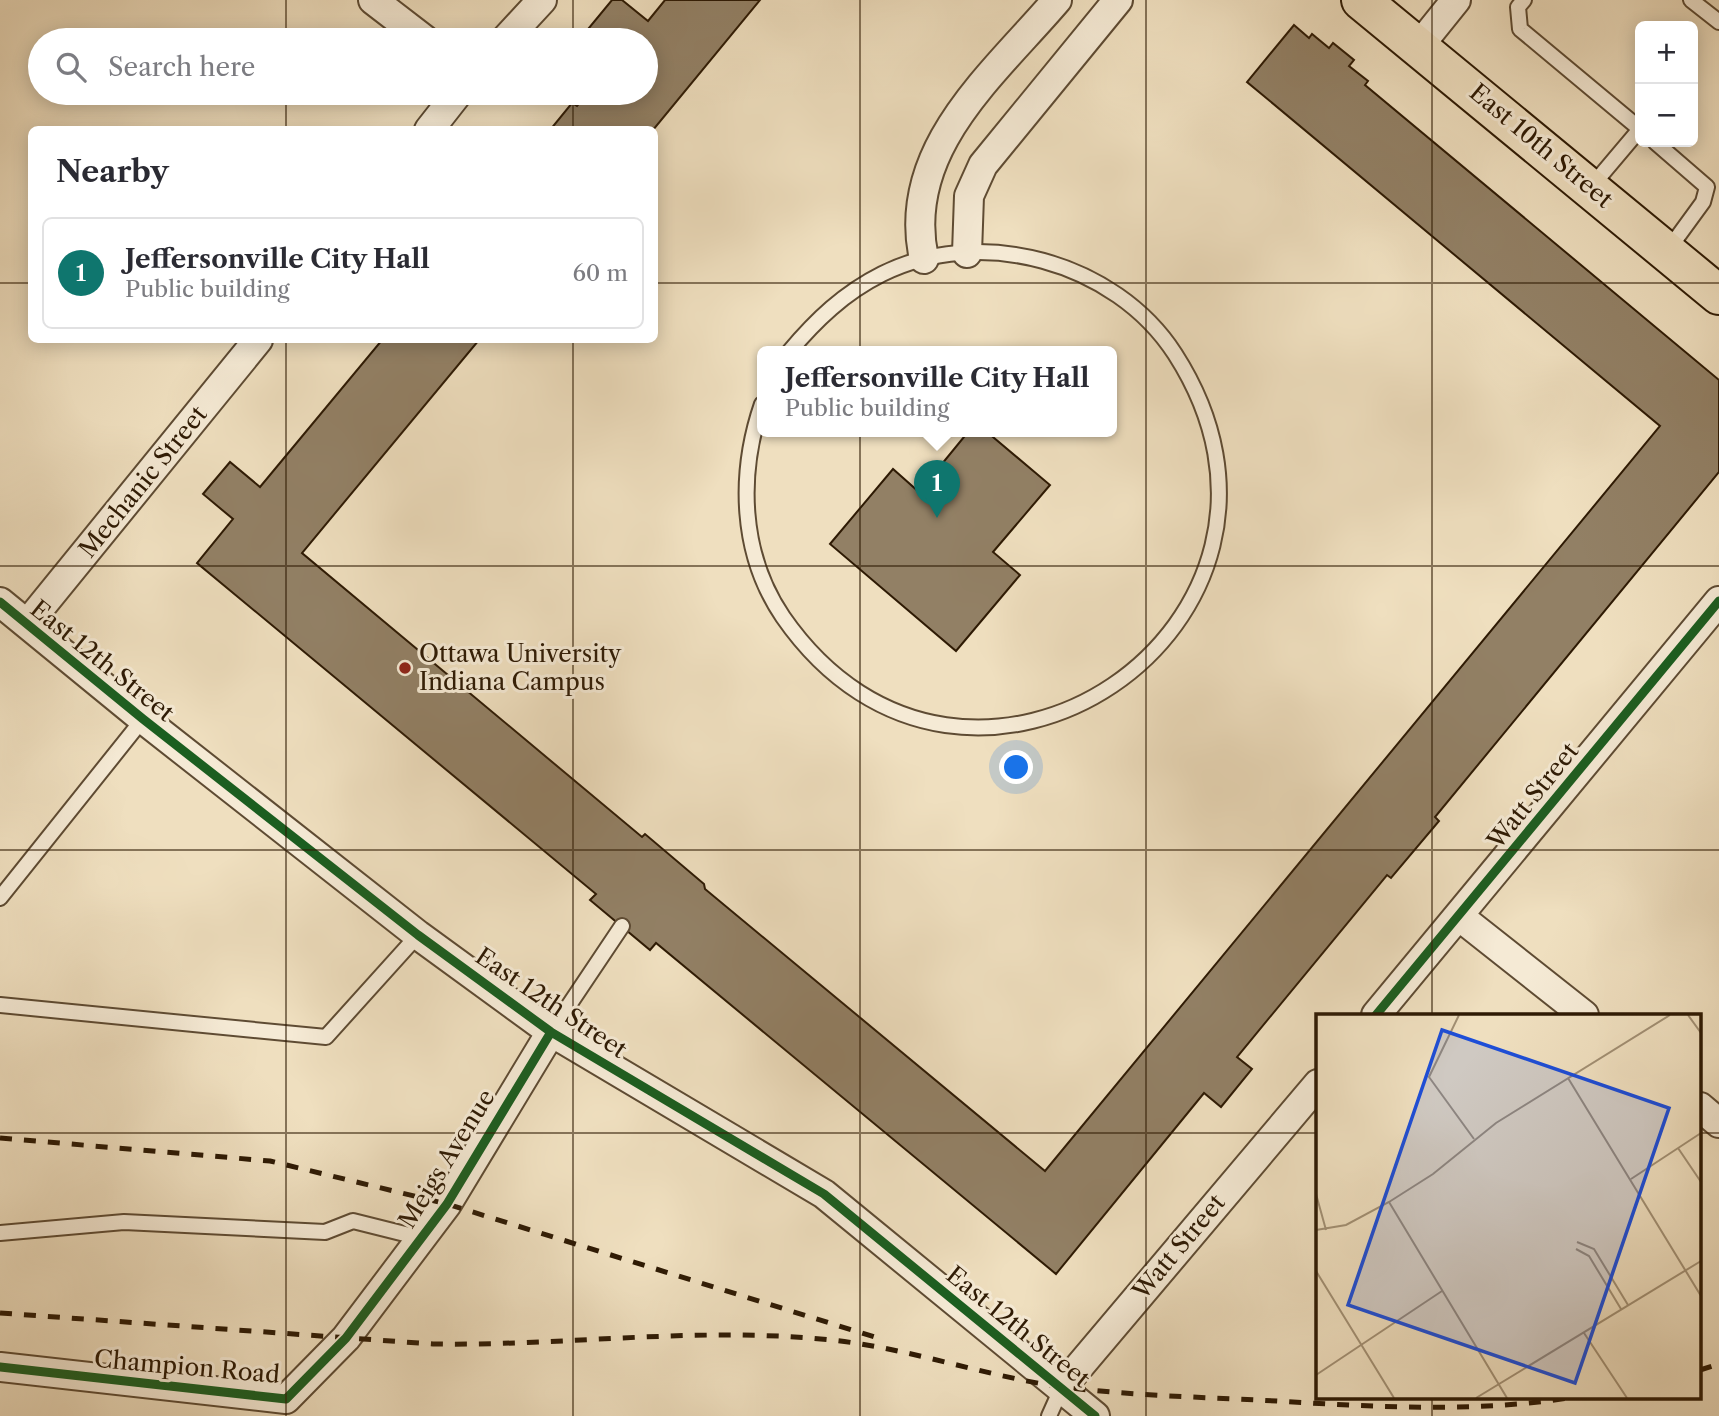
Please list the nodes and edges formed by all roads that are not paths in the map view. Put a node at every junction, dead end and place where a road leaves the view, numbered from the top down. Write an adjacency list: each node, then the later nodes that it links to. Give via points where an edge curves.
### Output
1 (373, 0): 10 (street)
2 (542, 0): 11 (street)
3 (1056, 0): 21 (street, via 970,101 936,150 926,175 922,205 919,239)
4 (1118, 0): 20 (street, via 983,165 969,196)
5 (1362, 0): 12 (main road, East 10th Street)
6 (1456, 0): 12 (street)
7 (1524, 0): 14 (lane, via 1518,7 1520,29)
8 (1691, 0): 9 (lane)
9 (1719, 22)
10 (409, 28)
11 (516, 28)
12 (1419, 46): 18 (main road, East 10th Street)
13 (449, 105): 15 (street)
14 (1635, 125)
15 (432, 126)
16 (1635, 135): 18 (lane)
17 (1661, 147): 19 (lane, via 1707,187 1703,202)
18 (1591, 187): 19 (main road, East 10th Street)
19 (1667, 252): 22 (main road, East 10th Street)
20 (967, 253): 21 (lane); 25 (lane, via 1012,254 1057,264 1099,283 1136,310 1168,343 1192,382 1209,425 1218,470 1217,516 1208,561 1190,603 1165,641 1132,674 1094,700 1051,717 1006,726 960,726 915,718 872,700 833,674 802,643 776,606 758,565 748,522 745,478)
21 (923, 259): 24 (lane, via 884,273 847,294)
22 (1719, 295)
23 (256, 343): 28 (street, Mechanic Street)
24 (794, 346)
25 (757, 418)
26 (1719, 601): 31 (street, Watt Street)
27 (0, 602): 28 (street, East 12th Street)
28 (27, 624): 29 (street, East 12th Street)
29 (143, 719): 30 (lane); 33 (street, East 12th Street)
30 (0, 898)
31 (1460, 916): 35 (street, Watt Street); 36 (street)
32 (622, 926): 37 (lane)
33 (418, 935): 34 (lane, via 326,1037); 37 (street, East 12th Street)
34 (0, 1005)
35 (1377, 1014)
36 (1583, 1014)
37 (551, 1032): 42 (street, Meigs Avenue, via 447,1204); 45 (street, East 12th Street, via 824,1194)
38 (1316, 1086): 45 (street, Watt Street)
39 (1702, 1109): 40 (street)
40 (1719, 1123)
41 (0, 1233): 42 (lane, via 124,1222 325,1232 354,1221)
42 (421, 1238): 43 (street, Meigs Avenue)
43 (346, 1338): 46 (street, Champion Road)
44 (0, 1367): 46 (street, Champion Road)
45 (1062, 1387): 47 (lane, Watt Street); 48 (street, East 12th Street)
46 (282, 1407)
47 (1049, 1416)
48 (1095, 1416)

